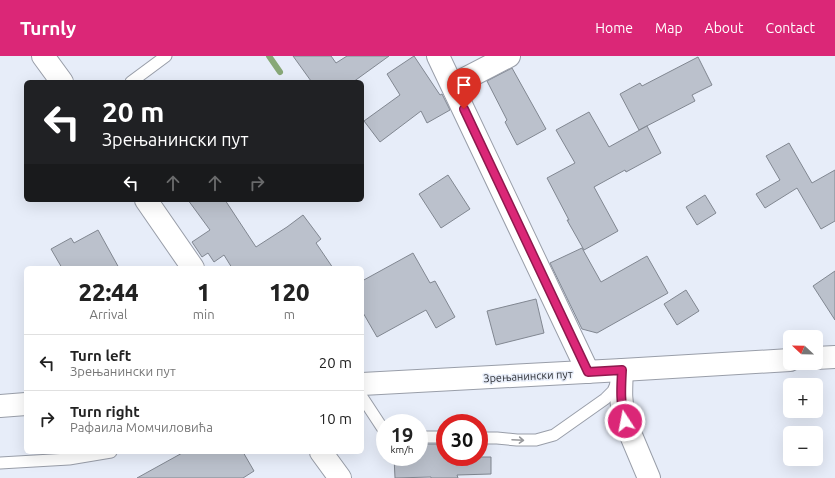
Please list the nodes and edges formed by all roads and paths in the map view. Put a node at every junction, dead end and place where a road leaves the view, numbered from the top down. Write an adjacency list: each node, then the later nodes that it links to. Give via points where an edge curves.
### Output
1 (43, 56): 5 (street)
2 (166, 56): 6 (lane)
3 (438, 56): 7 (street)
4 (509, 56): 7 (street)
5 (61, 80)
6 (134, 80)
7 (453, 85): 14 (street)
8 (147, 202): 9 (street)
9 (192, 266)
10 (835, 357): 11 (street)
11 (823, 358)
12 (783, 360): 13 (street, Зрењанински пут)
13 (622, 370): 14 (street, Зрењанински пут); 20 (lane, one-way to 13, via 536,440 554,435 605,399 614,389); 25 (street, via 622,412)
14 (588, 372): 15 (street, Зрењанински пут)
15 (364, 384)
16 (364, 400): 19 (lane)
17 (24, 404): 18 (street)
18 (0, 406)
19 (376, 418)
20 (488, 438)
21 (99, 454): 23 (lane, via 69,459)
22 (322, 454): 24 (street)
23 (0, 463)
24 (340, 478)
25 (649, 478)

